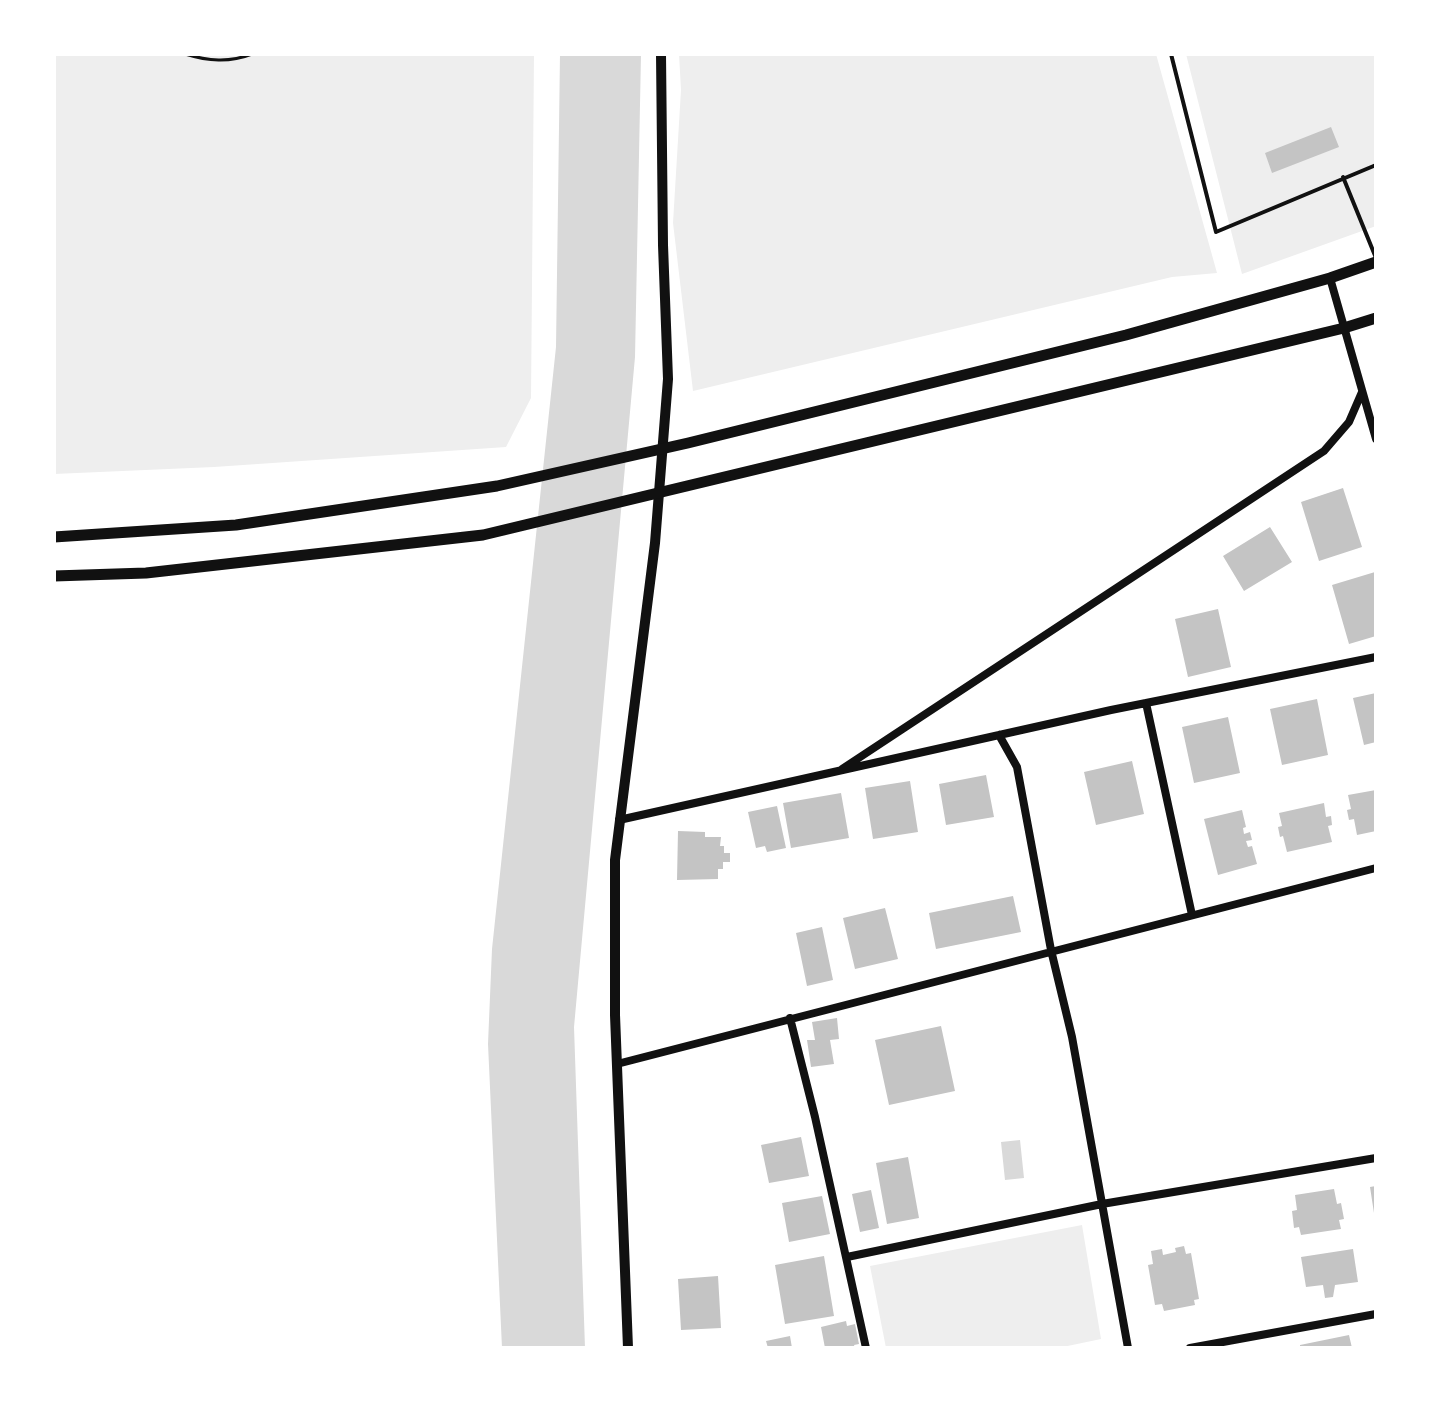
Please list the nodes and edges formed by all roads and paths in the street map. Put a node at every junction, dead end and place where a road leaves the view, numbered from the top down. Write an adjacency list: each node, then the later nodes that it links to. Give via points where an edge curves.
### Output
1 (185, 54): 2 (path, via 237,60)
2 (252, 54)
3 (661, 54): 19 (street, via 668,379 655,543)
4 (1171, 54): 6 (lane, via 1216,232)
5 (1376, 165): 6 (lane)
6 (1343, 177): 7 (lane)
7 (1376, 260): 8 (main road)
8 (1330, 278): 10 (street); 13 (main road, via 1126,335 497,486 236,525)
9 (1376, 318): 10 (main road)
10 (1344, 328): 11 (street); 14 (main road, via 483,535 146,573)
11 (1362, 392): 12 (street); 18 (street, via 1349,422 1324,451)
12 (1376, 439)
13 (54, 537)
14 (54, 576)
15 (1376, 657): 16 (street)
16 (1146, 703): 17 (street); 21 (street)
17 (999, 735): 18 (street); 22 (street, via 1017,767)
18 (838, 772): 19 (street)
19 (619, 820): 24 (street)
20 (1376, 868): 21 (street)
21 (1192, 915): 22 (street)
22 (1051, 950): 23 (street); 26 (street)
23 (790, 1018): 24 (street); 27 (street)
24 (617, 1064): 30 (street)
25 (1376, 1158): 26 (street)
26 (1102, 1204): 27 (street); 32 (street)
27 (847, 1257): 31 (street)
28 (1376, 1314): 29 (street)
29 (1259, 1335): 33 (street); 34 (street)
30 (628, 1348)
31 (866, 1348)
32 (1128, 1348)
33 (1190, 1348)
34 (1262, 1348)

